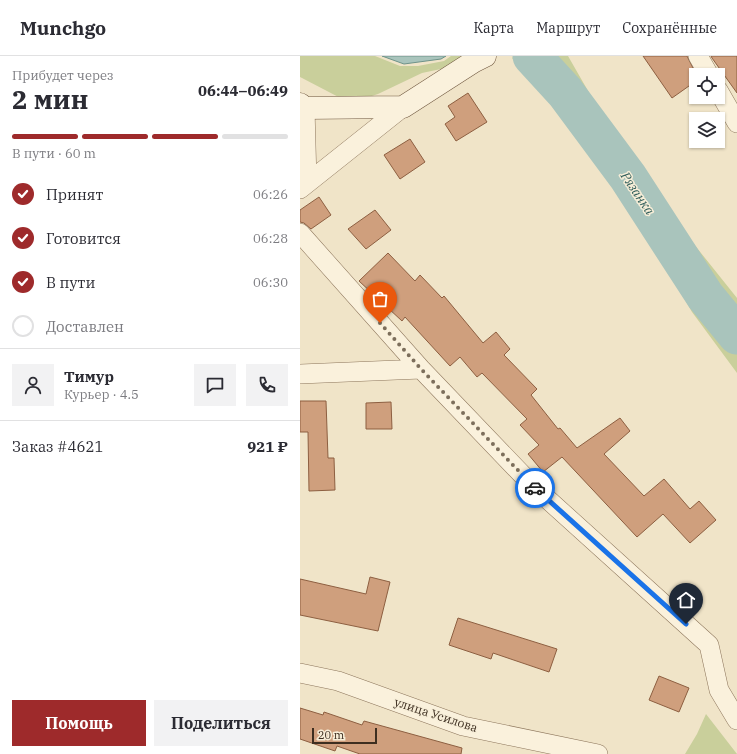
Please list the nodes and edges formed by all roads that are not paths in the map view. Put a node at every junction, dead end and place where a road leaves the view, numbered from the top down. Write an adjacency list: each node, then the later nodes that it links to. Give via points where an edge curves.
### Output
1 (485, 56): 6 (street)
2 (698, 56): 3 (street)
3 (705, 68)
4 (725, 102): 7 (street)
5 (302, 106): 6 (street); 8 (street)
6 (403, 108): 8 (street)
7 (737, 123)
8 (304, 185)
9 (300, 233): 10 (street)
10 (421, 369): 11 (street); 13 (street, via 534,487 709,645 718,690)
11 (300, 374)
12 (300, 673): 14 (street, улица Усилова, via 338,681 463,726)
13 (737, 720)
14 (598, 754)

